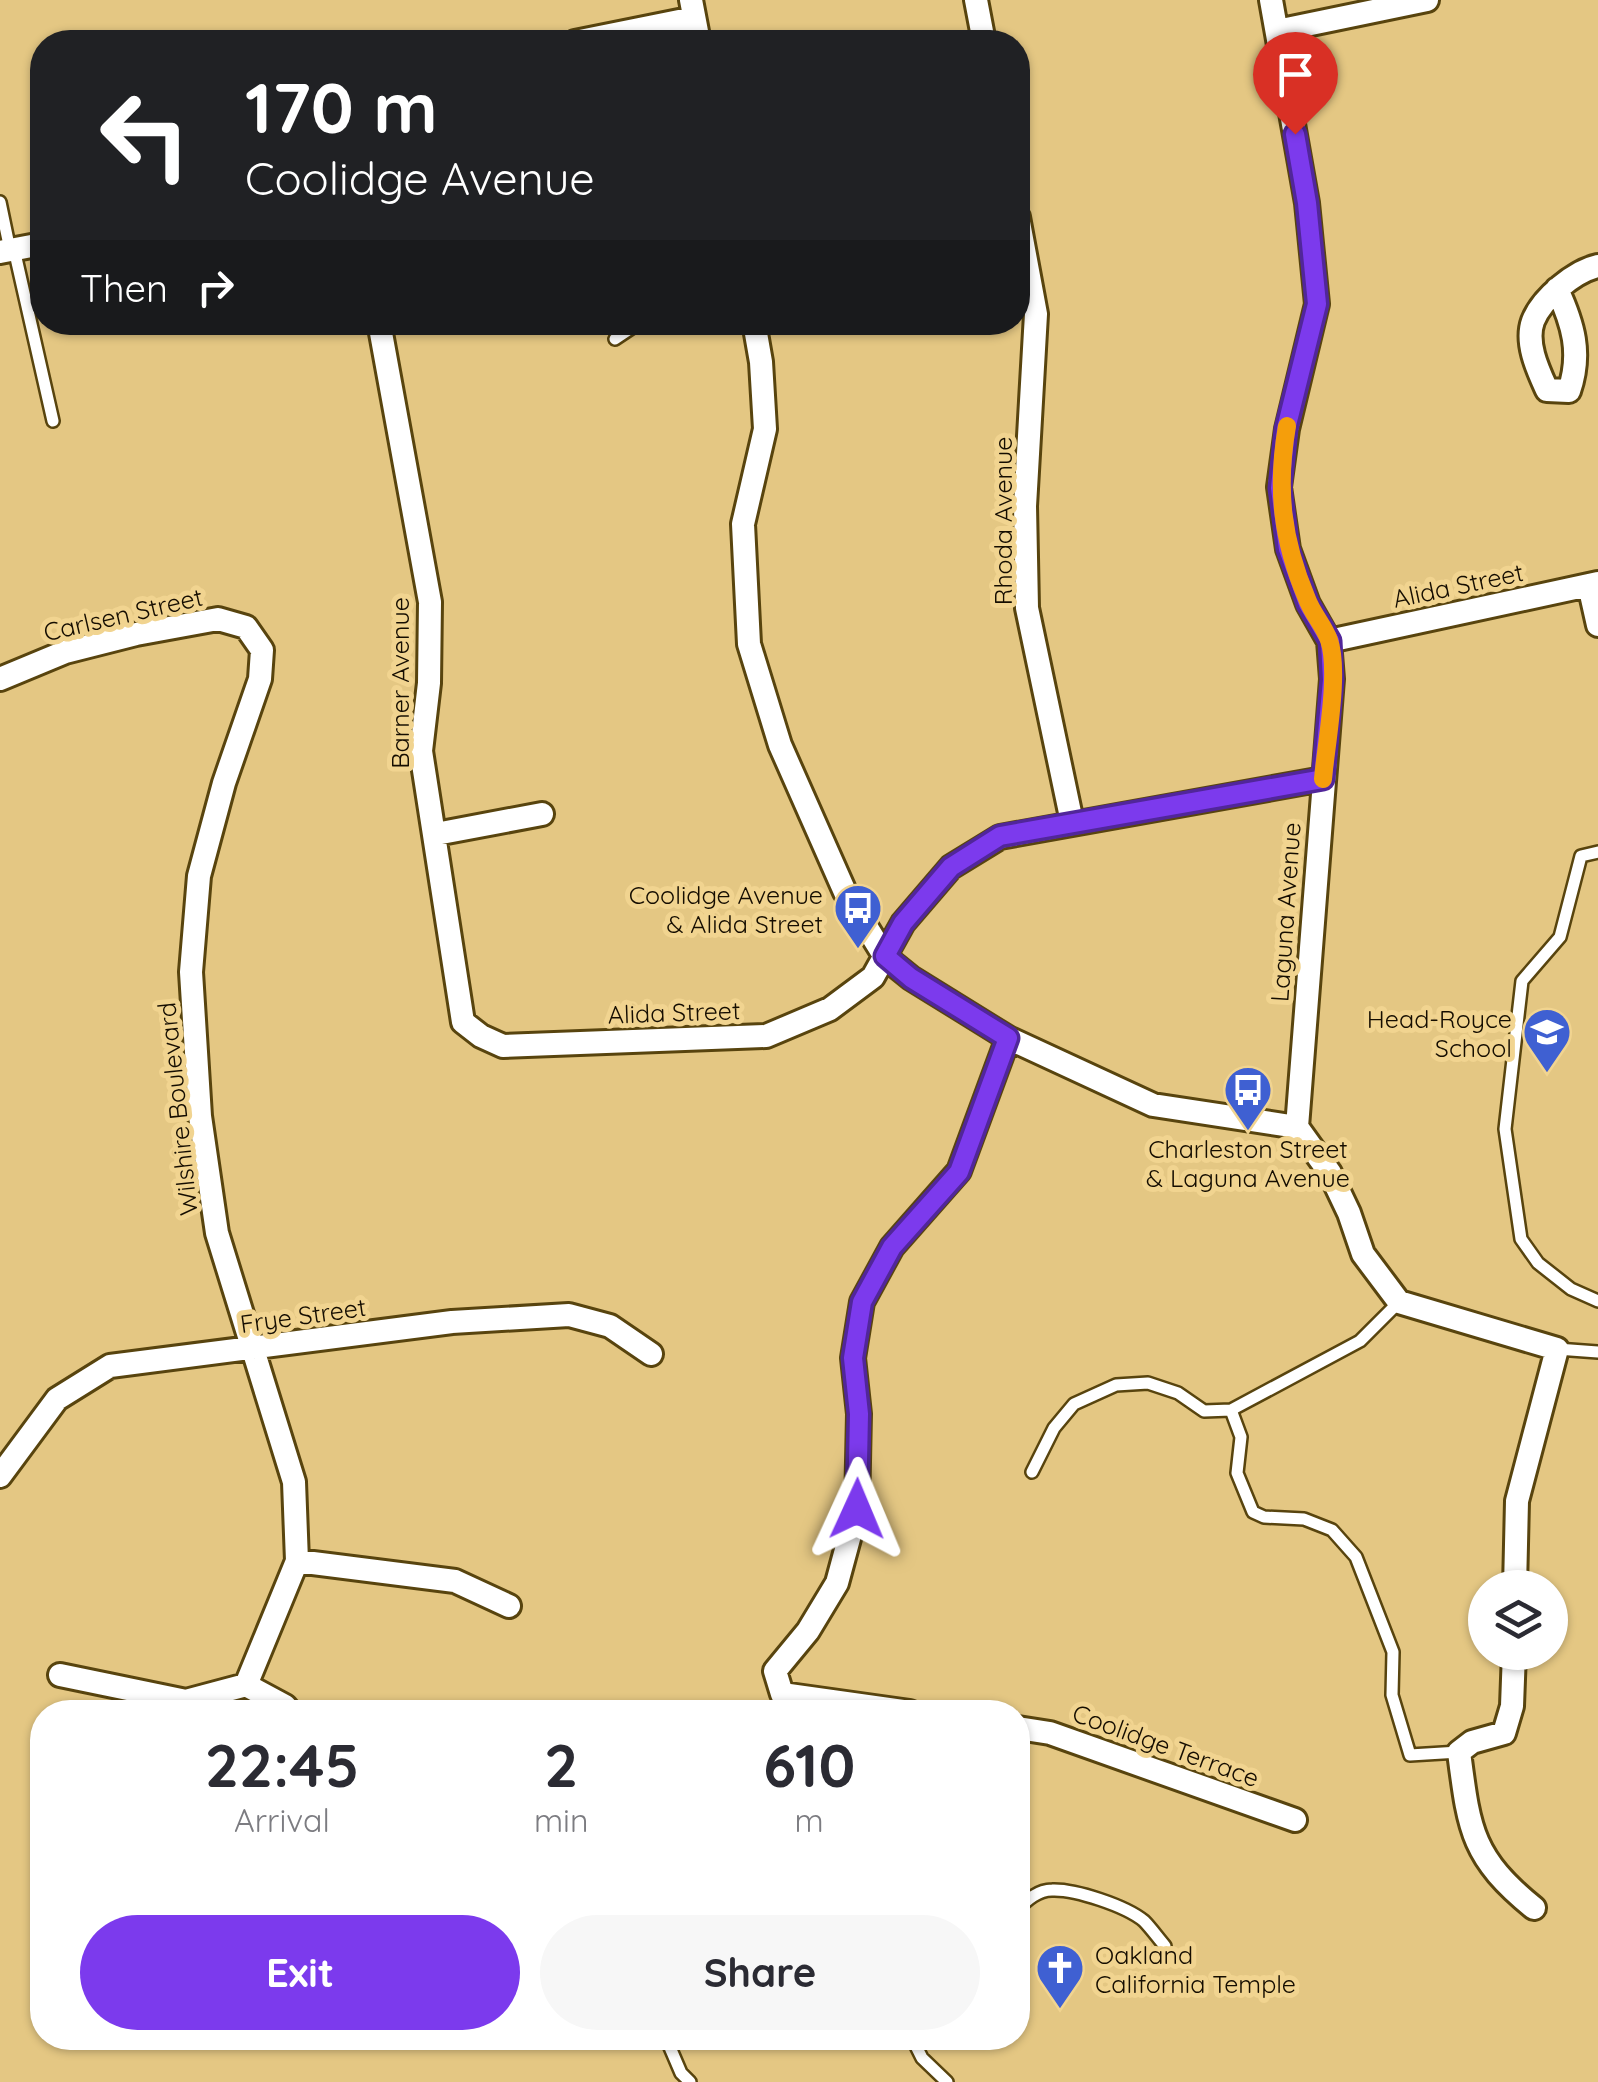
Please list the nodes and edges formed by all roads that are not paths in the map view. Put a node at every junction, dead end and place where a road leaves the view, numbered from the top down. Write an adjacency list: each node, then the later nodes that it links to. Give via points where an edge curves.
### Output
1 (976, 0): 6 (street)
2 (1271, 0): 7 (street, Laguna Avenue)
3 (1427, 0): 7 (street)
4 (692, 9): 5 (street)
5 (617, 30)
6 (982, 30)
7 (1277, 32): 23 (street, Laguna Avenue, via 1317,304 1286,429 1280,488 1288,549)
8 (0, 202): 9 (lane)
9 (8, 250): 13 (lane)
10 (1598, 266): 12 (street)
11 (1030, 282): 27 (street, Rhoda Avenue, via 1036,314 1025,506 1027,608)
12 (1557, 289)
13 (30, 334)
14 (30, 335): 19 (lane)
15 (381, 335): 28 (street, Barner Avenue, via 430,602 421,750)
16 (619, 335): 18 (lane)
17 (757, 335): 30 (street, via 765,429 742,524 749,644 780,745 845,892)
18 (614, 338)
19 (53, 421)
20 (1594, 584): 21 (street); 23 (street, Alida Street)
21 (1598, 625)
22 (256, 637): 24 (street, Carlsen Street, via 232,621 202,622 65,652); 36 (street, Wilshire Boulevard, via 264,665 198,876 192,972 200,1116 216,1232)
23 (1330, 641): 25 (street, Laguna Avenue)
24 (0, 678)
25 (1323, 779): 27 (street, Alida Street); 33 (street, Laguna Avenue)
26 (542, 814): 28 (street)
27 (1072, 822): 30 (street, Alida Street, via 1000,836 951,867 903,923)
28 (436, 834): 31 (street, Barner Avenue, via 463,1022)
29 (1598, 852): 34 (lane, via 1581,856 1560,937 1522,981 1504,1129 1520,1239 1570,1290)
30 (885, 956): 31 (street, Alida Street, via 873,976 830,1010 766,1036 502,1046); 32 (street)
31 (481, 1036)
32 (1008, 1038): 33 (street, via 1153,1105); 52 (street, via 959,1172 892,1247 862,1302 853,1358 857,1509 836,1583 775,1671)
33 (1297, 1127): 35 (street, via 1330,1173 1363,1254)
34 (1598, 1301)
35 (1399, 1302): 37 (street); 40 (lane, via 1360,1341)
36 (255, 1349): 39 (street, Frye Street, via 452,1322 569,1315 610,1326); 42 (street, Frye Street, via 110,1366 57,1399); 43 (street, Wilshire Boulevard, via 294,1482)
37 (1557, 1349): 38 (lane); 44 (street, via 1518,1501)
38 (1598, 1352)
39 (652, 1354)
40 (1231, 1410): 41 (lane, via 1204,1411 1148,1382 1116,1385 1074,1404); 54 (lane, via 1241,1437 1238,1473 1253,1512 1332,1530 1356,1557 1393,1652 1392,1694 1410,1755)
41 (1032, 1472)
42 (0, 1476)
43 (296, 1560): 45 (street, via 455,1581); 48 (street, Wilshire Boulevard)
44 (1516, 1570)
45 (508, 1606)
46 (1513, 1670): 54 (street, via 1504,1732)
47 (60, 1675): 49 (street)
48 (246, 1685): 50 (street); 51 (street)
49 (181, 1700)
50 (190, 1700)
51 (274, 1700)
52 (778, 1700)
53 (1030, 1730): 55 (street, Coolidge Terrace)
54 (1459, 1752): 57 (street, via 1467,1818 1482,1856)
55 (1294, 1820)
56 (1030, 1898): 58 (lane, via 1049,1890 1100,1900 1141,1918)
57 (1534, 1908)
58 (1165, 1946)
59 (671, 2050): 61 (lane)
60 (918, 2050): 62 (lane)
61 (690, 2082)
62 (947, 2082)

